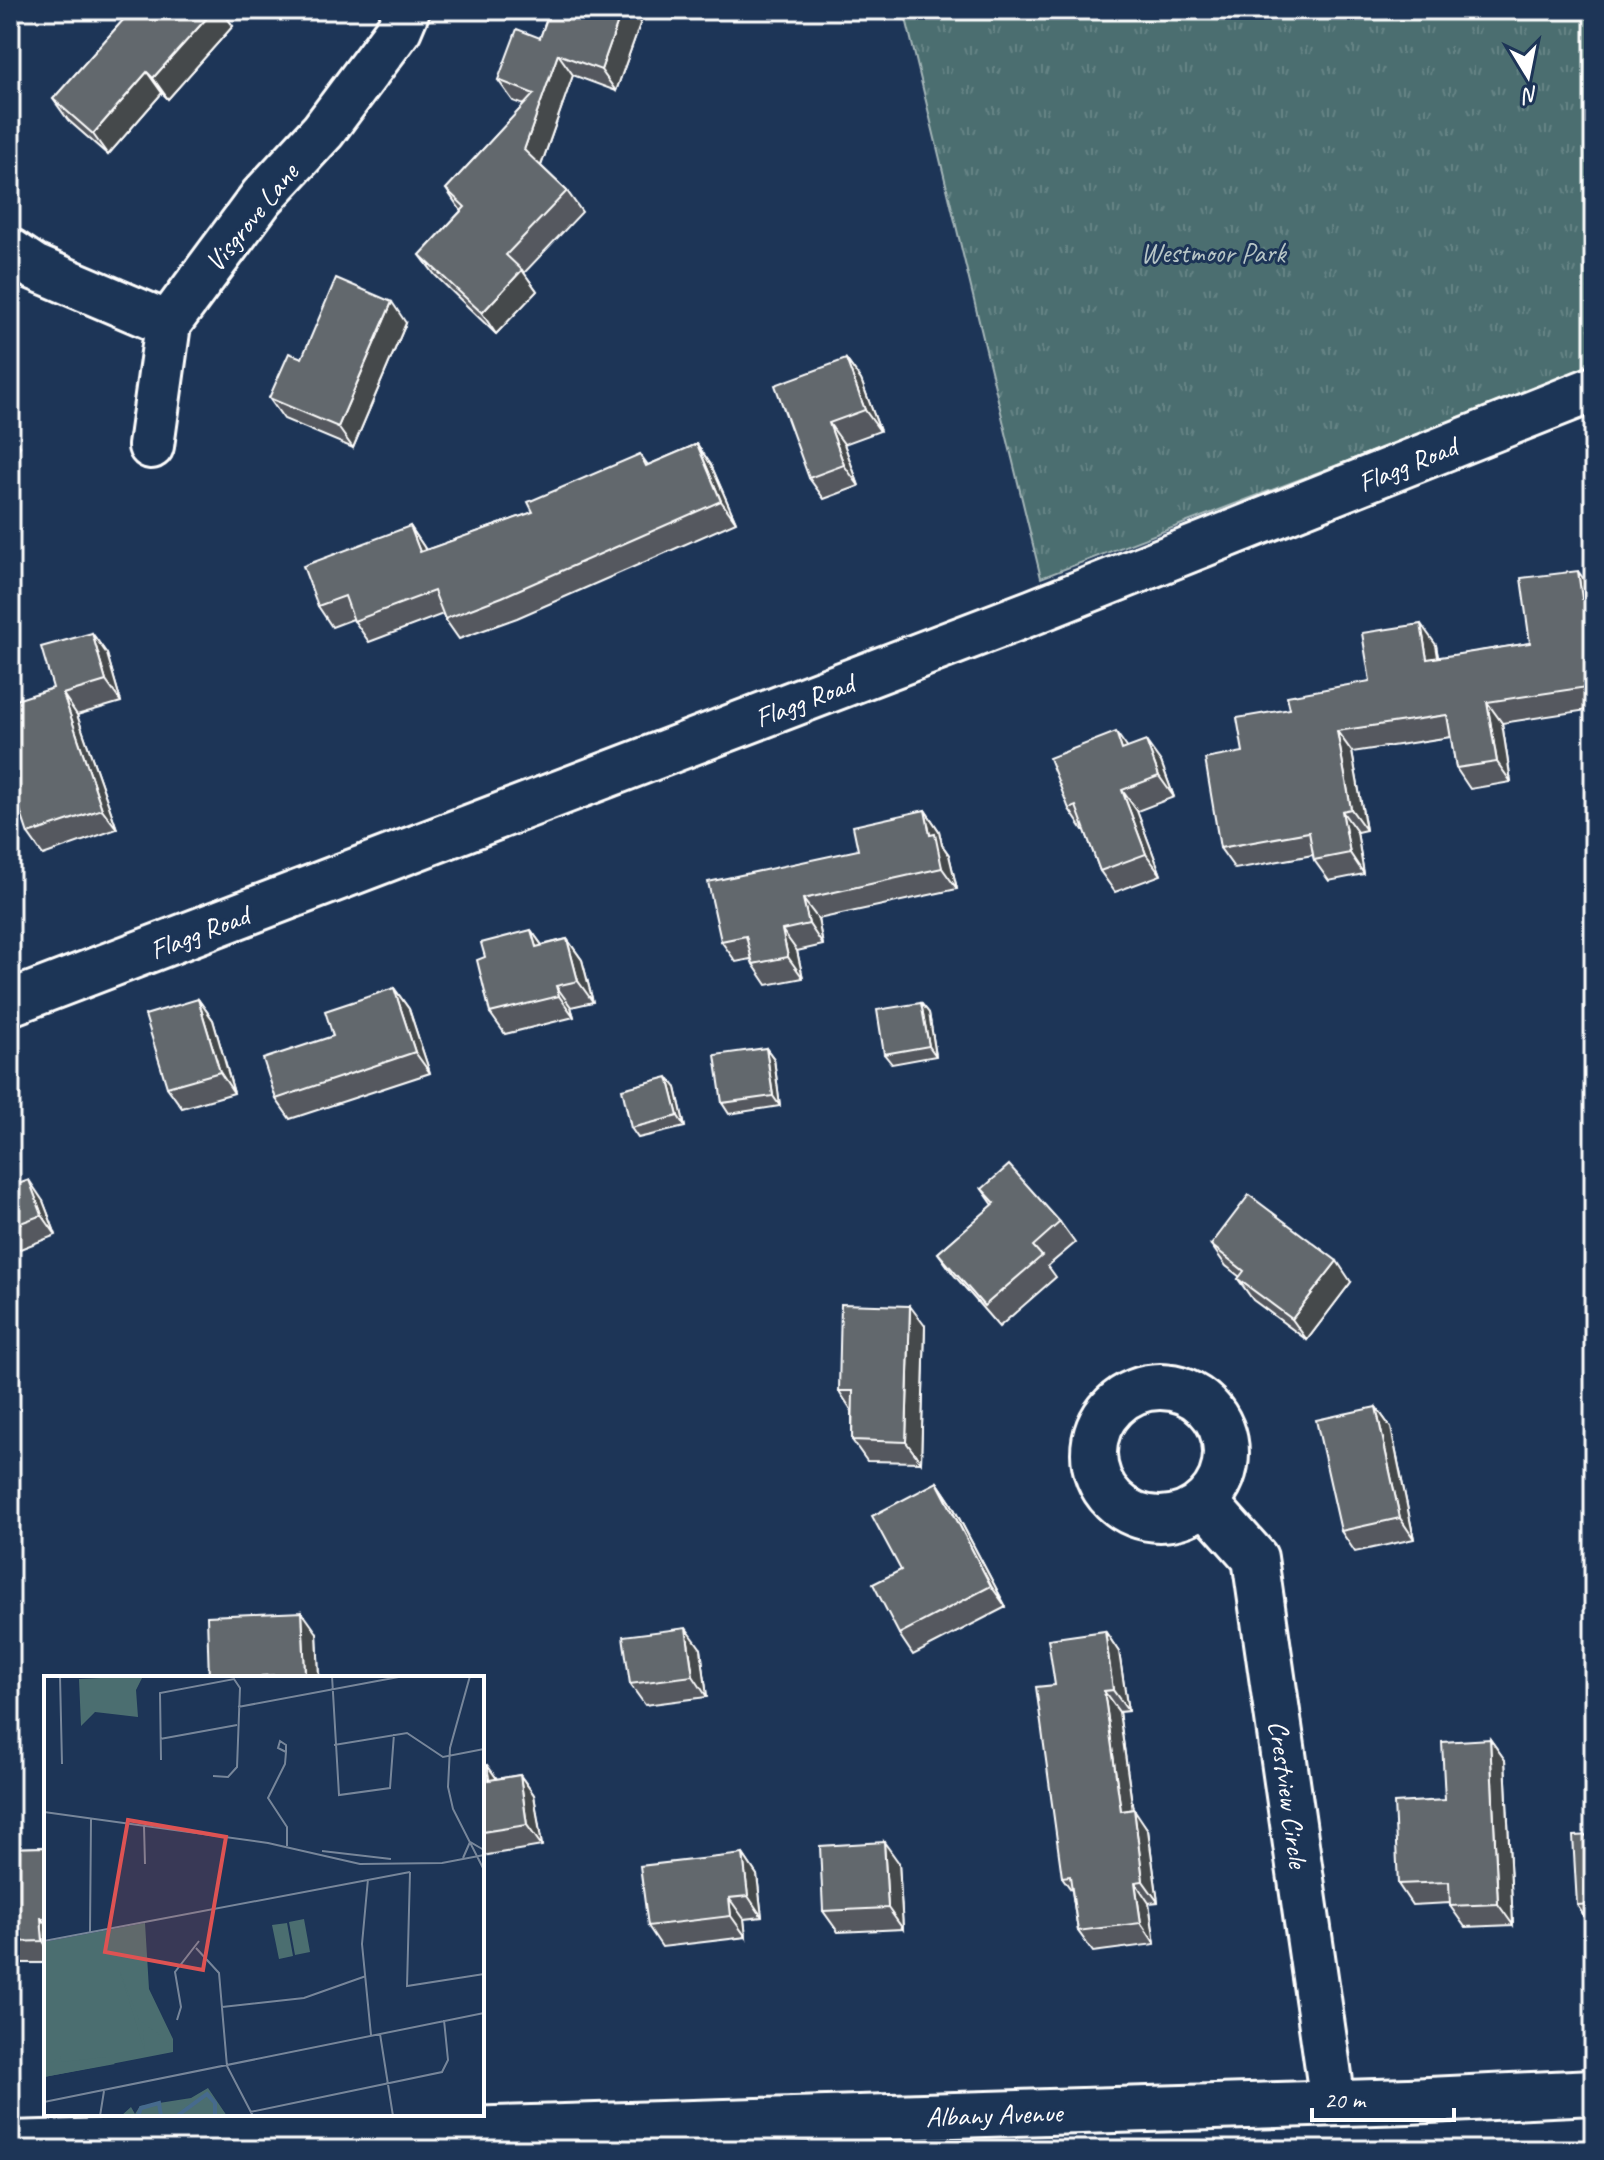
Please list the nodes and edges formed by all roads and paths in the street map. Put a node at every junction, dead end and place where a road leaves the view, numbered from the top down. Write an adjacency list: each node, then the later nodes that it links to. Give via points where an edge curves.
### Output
1 (407, 10): 3 (main road, Visgrove Lane, via 399,29 323,131 262,197)
2 (10, 251): 3 (main road, via 34,267)
3 (168, 324): 5 (main road, Visgrove Lane)
4 (1594, 389): 6 (main road, Flagg Road, via 1004,624)
5 (151, 446)
6 (10, 1003)
7 (1205, 1502): 9 (main road, Crestview Circle, via 1255,1558)
8 (1594, 2092): 9 (main road, Albany Avenue)
9 (1333, 2103): 10 (main road, Albany Avenue)
10 (10, 2144)

